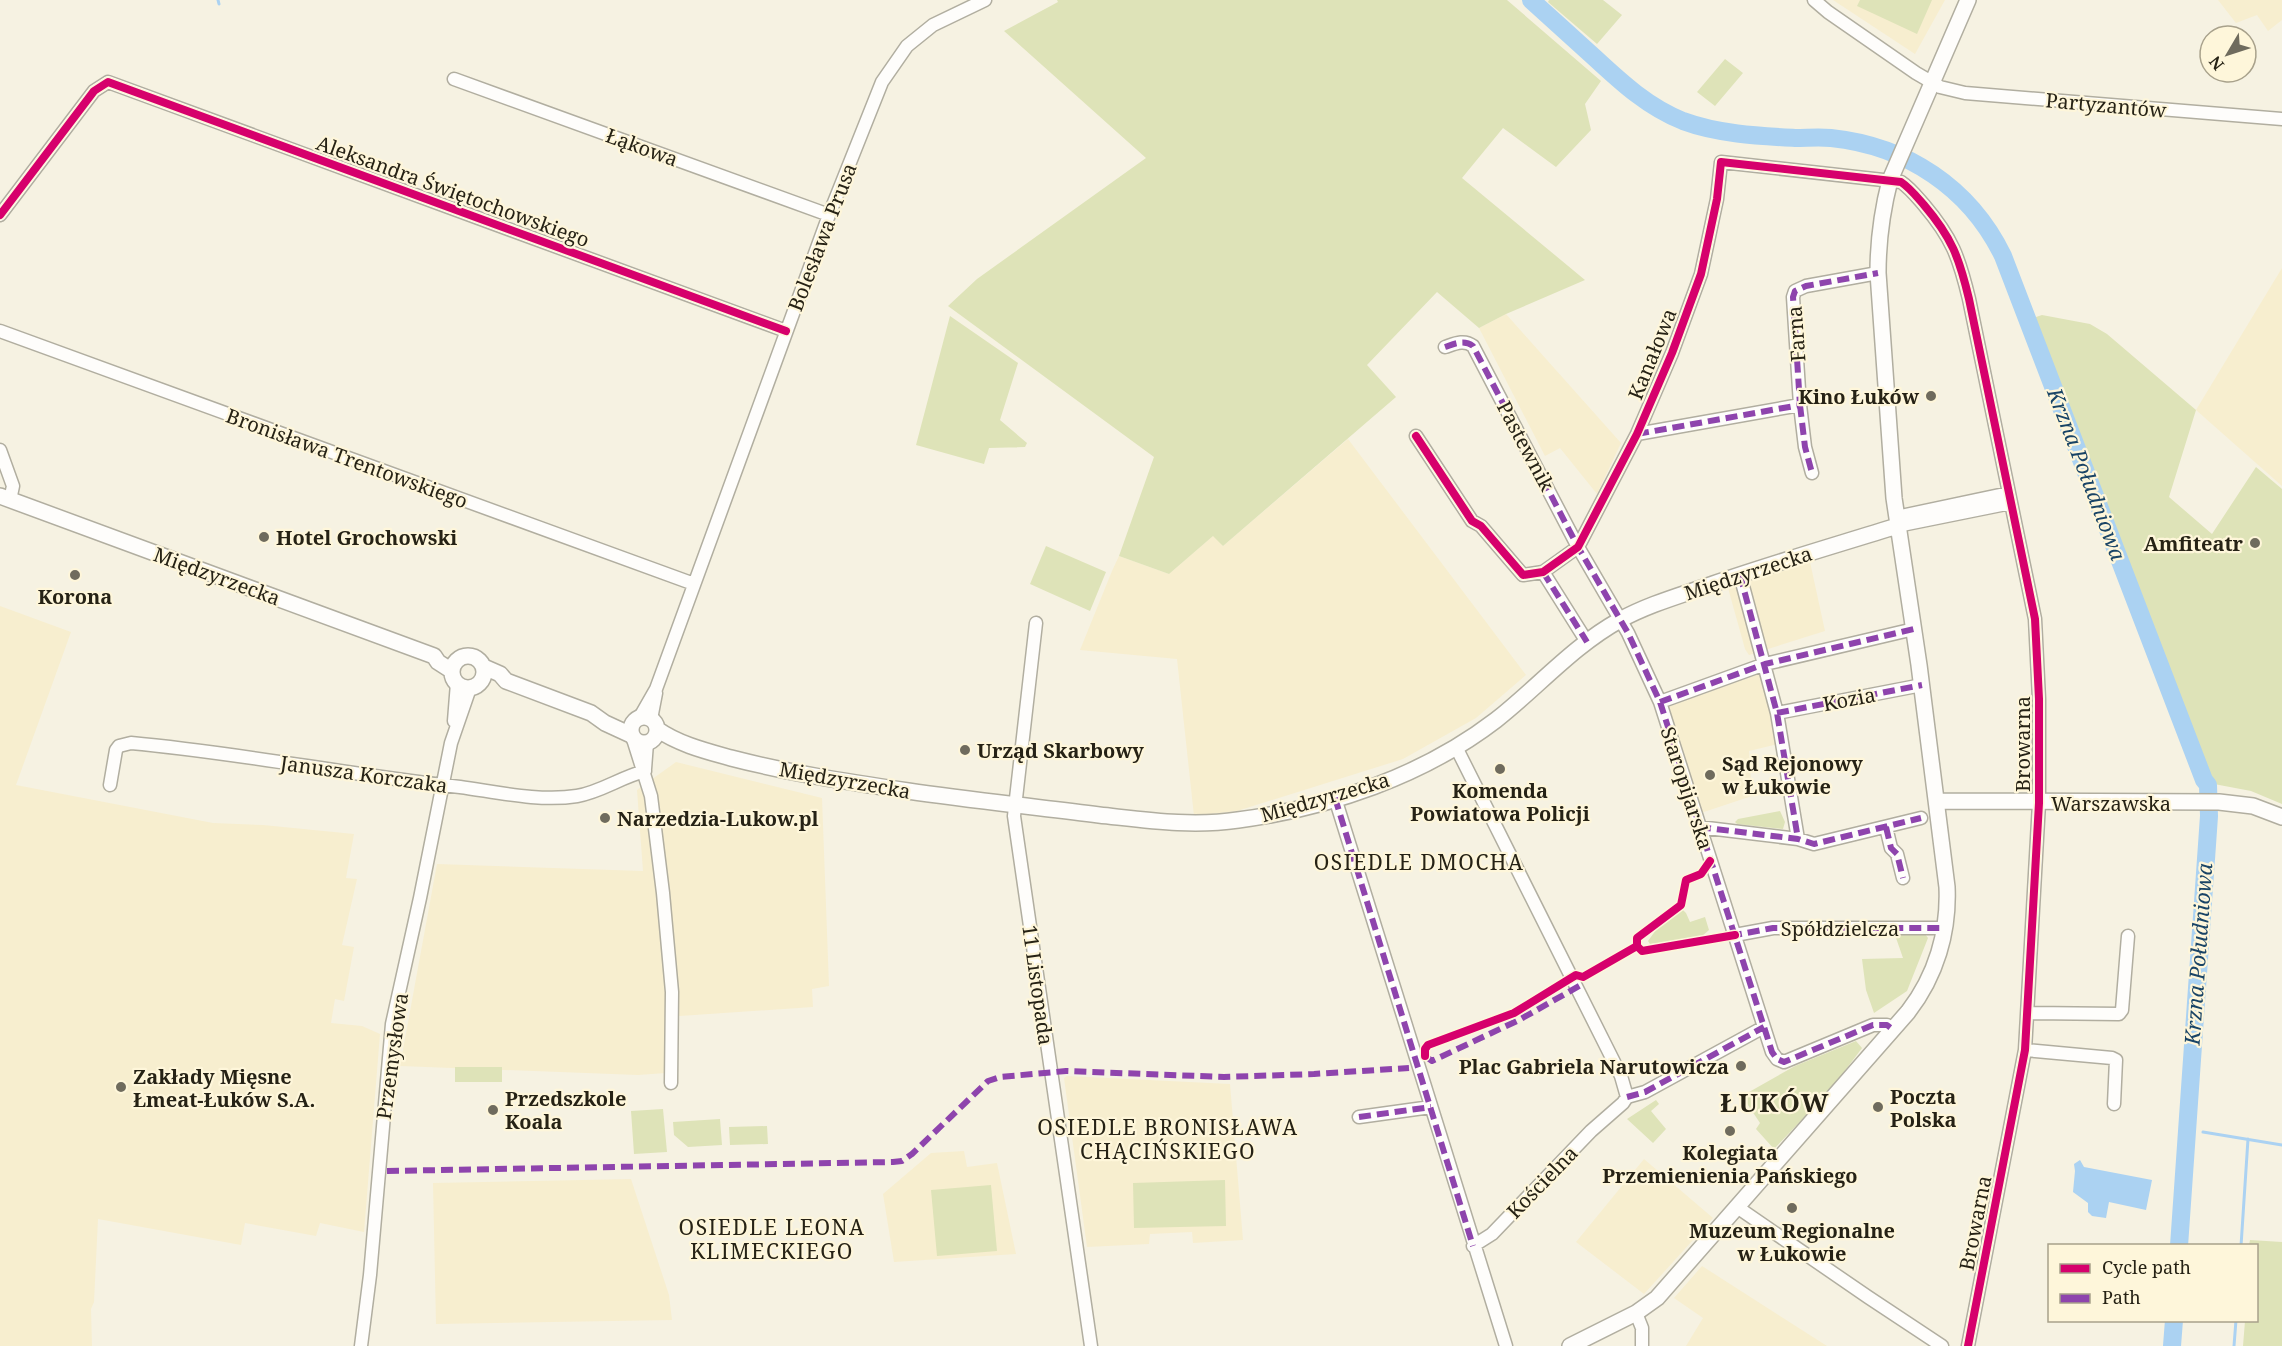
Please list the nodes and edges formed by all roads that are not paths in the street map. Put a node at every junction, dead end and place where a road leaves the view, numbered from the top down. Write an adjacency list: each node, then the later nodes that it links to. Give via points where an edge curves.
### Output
1 (985, 0): 9 (street, Bolesława Prusa, via 933,25 893,63 882,81)
2 (1814, 0): 5 (street, Partyzantów)
3 (1968, 0): 5 (main road)
4 (454, 79): 9 (street, Łąkowa)
5 (1931, 83): 6 (street, Partyzantów, via 1956,91 2002,97); 7 (main road)
6 (2282, 119)
7 (1892, 174): 10 (main road, via 1880,223); 15 (street, Kanałowa, via 1721,162 1701,274); 20 (street, Browarna, via 1908,186 1944,228 1958,255)
8 (0, 215): 12 (street, Aleksandra Świętochowskiego, via 94,91 108,82)
9 (829, 215): 12 (street, Bolesława Prusa)
10 (1878, 273): 14 (street, Farna, via 1795,291); 21 (main road)
11 (0, 331): 25 (street, Bronisława Trentowskiego)
12 (786, 331): 25 (street, Bolesława Prusa)
13 (1445, 346): 22 (street, Pastewnik, via 1458,342 1473,346)
14 (1800, 405): 15 (street); 18 (street)
15 (1637, 434): 22 (street, Kanałowa)
16 (1416, 436): 23 (street, via 1472,521 1481,526 1523,575)
17 (0, 450): 19 (street, via 13,486)
18 (1812, 473)
19 (5, 498): 31 (main road, Międzyrzecka, via 434,656 438,662)
20 (2010, 498): 21 (street); 42 (street, Browarna, via 2035,619)
21 (1897, 522): 24 (main road, Międzyrzecka); 28 (main road)
22 (1578, 547): 23 (street); 26 (street, Pastewnik)
23 (1543, 572): 29 (street)
24 (1740, 574): 26 (main road, Międzyrzecka); 30 (street)
25 (694, 584): 35 (street, Bolesława Prusa)
26 (1621, 620): 29 (main road, Międzyrzecka); 33 (street, Staropijarska)
27 (1036, 623): 43 (street, 11 Listopada)
28 (1914, 629): 30 (street); 32 (main road)
29 (1587, 642): 36 (main road, Międzyrzecka, via 1507,711)
30 (1765, 664): 33 (street); 34 (street)
31 (467, 675): 35 (main road, Międzyrzecka, via 500,674 506,681 591,713 629,720); 39 (street, Przemysłowa)
32 (1922, 685): 34 (street, Kozia); 41 (main road)
33 (1660, 702): 46 (street, Staropijarska)
34 (1777, 713): 48 (street)
35 (643, 730): 37 (street); 43 (main road, Międzyrzecka, via 692,747 806,775)
36 (1456, 747): 40 (main road, Międzyrzecka, via 1391,779); 58 (street, via 1621,1076)
37 (645, 771): 39 (street, Janusza Korczaka, via 589,794 568,797); 57 (street, via 671,975)
38 (110, 785): 39 (street, Janusza Korczaka, via 116,750 131,743)
39 (443, 786): 66 (street, Przemysłowa, via 392,1024)
40 (1335, 798): 43 (main road, Międzyrzecka, via 1260,817 1196,824); 60 (street)
41 (1937, 801): 42 (main road, Warszawska); 50 (main road, via 1947,887)
42 (2039, 803): 44 (main road, Warszawska, via 2219,802 2253,806); 53 (street, Browarna)
43 (1014, 806): 67 (street, 11 Listopada)
44 (2282, 817)
45 (1921, 818): 47 (street)
46 (1699, 827): 48 (street); 51 (street, Staropijarska)
47 (1886, 827): 48 (street, via 1820,843); 49 (street)
48 (1798, 839)
49 (1903, 878)
50 (1945, 928): 51 (street, Spółdzielcza, via 1773,928); 55 (main road, via 1928,980)
51 (1735, 935): 54 (street, Staropijarska)
52 (2128, 936): 53 (street, via 2119,1014)
53 (2028, 1013): 56 (street, Browarna)
54 (1764, 1027): 55 (street, Staropijarska, via 1772,1052 1785,1062 1873,1025); 58 (street, Kościelna, via 1645,1092)
55 (1892, 1029): 62 (main road)
56 (2025, 1050): 59 (street, via 2116,1060); 65 (street, Browarna)
57 (671, 1083)
58 (1627, 1097): 63 (street, Kościelna, via 1492,1234)
59 (2114, 1104)
60 (1431, 1107): 61 (street); 63 (street)
61 (1359, 1117)
62 (1737, 1207): 64 (main road, via 1657,1298); 71 (street)
63 (1473, 1246): 68 (street)
64 (1636, 1313): 69 (main road); 70 (street, via 1642,1328)
65 (1970, 1343)
66 (361, 1346)
67 (1091, 1346)
68 (1506, 1346)
69 (1570, 1346)
70 (1642, 1346)
71 (1942, 1346)

